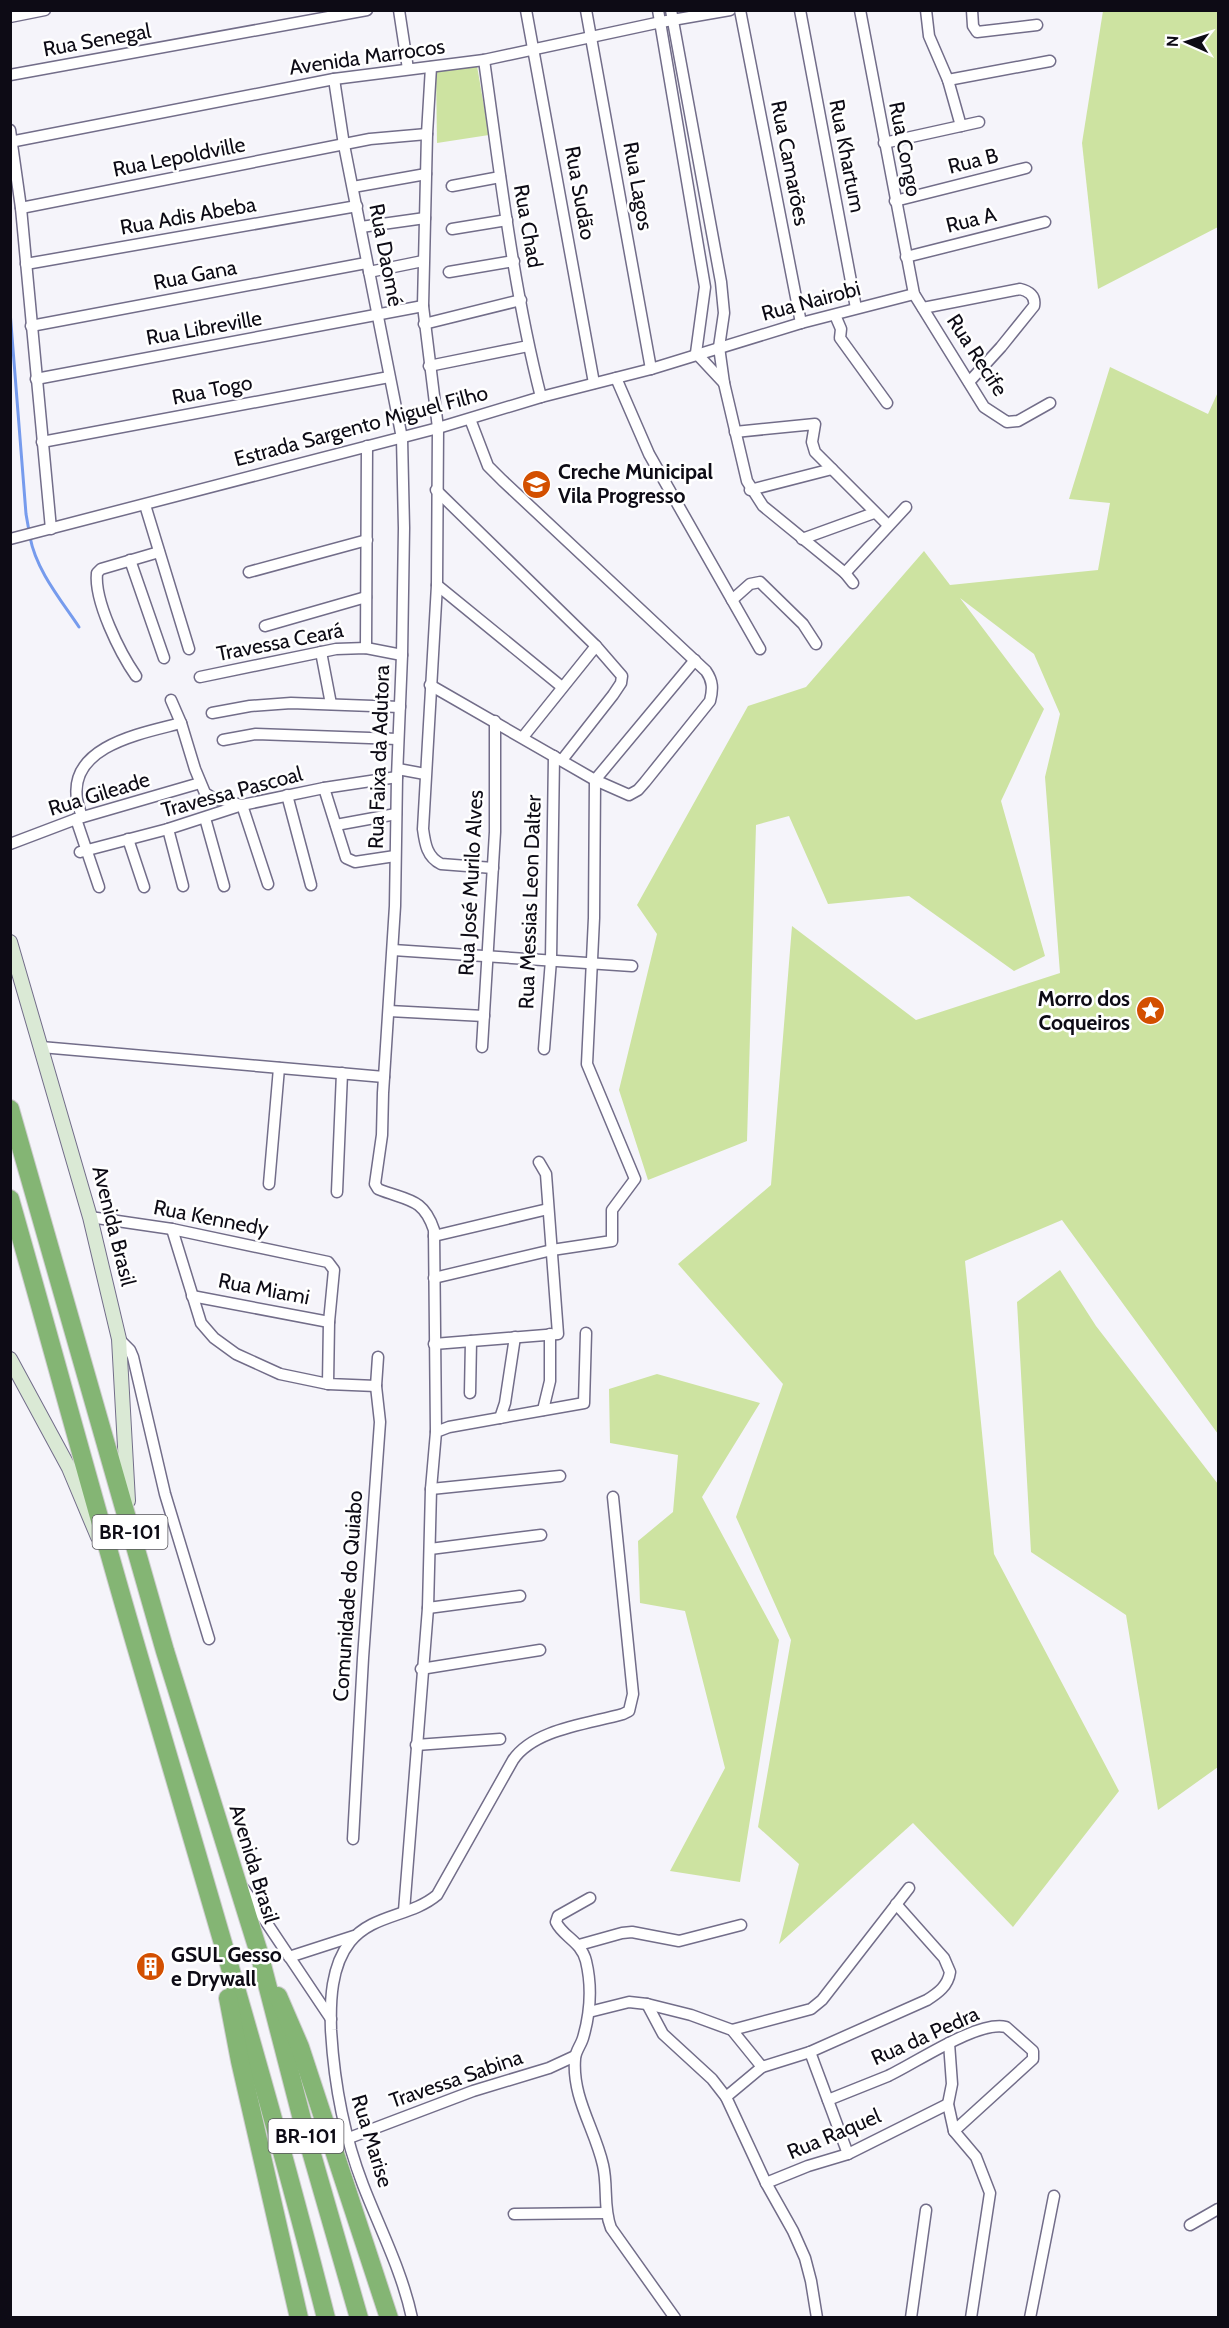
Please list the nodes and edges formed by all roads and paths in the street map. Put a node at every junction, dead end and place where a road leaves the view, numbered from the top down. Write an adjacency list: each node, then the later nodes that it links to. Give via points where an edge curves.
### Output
1 (45, 10): 14 (street)
2 (367, 10): 23 (street, Rua Senegal)
3 (399, 10): 22 (street)
4 (526, 10): 18 (street, Rua Sudão)
5 (586, 10): 17 (street, Rua Lagos)
6 (658, 10): 15 (street)
7 (730, 10): 13 (street, Avenida Marrocos)
8 (740, 10): 59 (street, Rua Camarões)
9 (800, 10): 55 (street, Rua Khartum)
10 (860, 10): 31 (street, Rua Congo)
11 (926, 10): 25 (street, via 929,36)
12 (972, 10): 16 (street, via 977,32)
13 (672, 15): 15 (street, Avenida Marrocos); 63 (street, via 722,292 724,313)
14 (10, 17)
15 (661, 22): 17 (street, Avenida Marrocos); 64 (street, via 705,287)
16 (1037, 25)
17 (591, 37): 18 (street, Avenida Marrocos); 66 (street, Rua Lagos)
18 (534, 49): 19 (street, Avenida Marrocos); 71 (street, Rua Sudão)
19 (484, 60): 21 (street, Avenida Marrocos); 35 (street, Rua Chad)
20 (1050, 61): 25 (street)
21 (431, 67): 22 (street, Avenida Marrocos); 29 (street)
22 (408, 69): 24 (street, Avenida Marrocos)
23 (10, 75)
24 (334, 80): 30 (street, Avenida Marrocos); 32 (street, Rua Daomé)
25 (948, 80): 27 (street)
26 (979, 122): 27 (street)
27 (961, 126): 31 (street)
28 (10, 130): 30 (street)
29 (427, 134): 32 (street, Rua Lepoldville); 34 (street)
30 (12, 142): 40 (street)
31 (884, 143): 38 (street, Rua Congo)
32 (344, 145): 37 (street, Rua Daomé); 40 (street, Rua Lepoldville)
33 (1026, 168): 38 (street, Rua B)
34 (426, 174): 37 (street); 41 (street)
35 (500, 177): 36 (street); 42 (street, Rua Chad)
36 (452, 186)
37 (353, 187): 39 (street, Rua Daomé)
38 (895, 201): 46 (street, Rua Congo)
39 (357, 206): 44 (street, Rua Daomé); 49 (street, Rua Adis Abeba)
40 (21, 208): 49 (street)
41 (426, 218): 44 (street); 47 (street)
42 (507, 220): 45 (street); 48 (street, Rua Chad)
43 (1045, 222): 46 (street, Rua A)
44 (361, 227): 50 (street, Rua Daomé)
45 (452, 228)
46 (906, 257): 52 (street, Rua Congo)
47 (423, 261): 50 (street, Rua Gana); 54 (street)
48 (514, 261): 51 (street); 53 (street, Rua Chad)
49 (26, 264): 61 (street)
50 (368, 268): 58 (street, Rua Daomé); 61 (street, Rua Gana)
51 (449, 272)
52 (914, 294): 55 (street, Rua Nairobi); 56 (street, Rua Recife)
53 (521, 300): 60 (street); 62 (street, Rua Chad)
54 (423, 306): 58 (street, Rua Libreville); 60 (street)
55 (856, 308): 57 (street, Rua Nairobi)
56 (923, 308): 70 (street, Rua Recife); 70 (street, via 1020,289 1033,297 1034,306 1022,322)
57 (834, 315): 59 (street, Rua Nairobi); 74 (street, via 841,328 840,338)
58 (378, 316): 67 (street, Rua Daomé); 69 (street, Rua Libreville)
59 (801, 323): 63 (street, Rua Nairobi)
60 (424, 324): 65 (street)
61 (31, 326): 69 (street)
62 (528, 346): 65 (street); 73 (street, Rua Chad)
63 (719, 347): 64 (street, Estrada Sargento Miguel Filho); 72 (street)
64 (696, 353): 66 (street, Estrada Sargento Miguel Filho); 72 (street)
65 (429, 366): 77 (street)
66 (651, 369): 68 (street, Estrada Sargento Miguel Filho)
67 (389, 377): 79 (street, Rua Daomé); 80 (street, Rua Togo)
68 (616, 378): 71 (street, Estrada Sargento Miguel Filho); 100 (street, via 649,454)
69 (36, 379): 80 (street)
70 (969, 382): 75 (street, Rua Recife, via 984,407 1007,422 1018,421)
71 (594, 383): 73 (street, Estrada Sargento Miguel Filho)
72 (724, 383): 78 (street)
73 (541, 398): 76 (street, Estrada Sargento Miguel Filho)
74 (887, 403)
75 (1050, 403)
76 (470, 419): 77 (street, Estrada Sargento Miguel Filho); 110 (street, via 488,466)
77 (438, 428): 79 (street, Estrada Sargento Miguel Filho); 83 (street)
78 (735, 432): 82 (street, via 815,424 812,447); 84 (street)
79 (402, 438): 81 (street, Estrada Sargento Miguel Filho); 108 (street, Rua Faixa da Adutora)
80 (42, 442): 89 (street)
81 (367, 446): 85 (street, Estrada Sargento Miguel Filho); 92 (street)
82 (832, 469): 84 (street); 87 (street)
83 (436, 490): 98 (street); 103 (street)
84 (750, 490): 91 (street)
85 (145, 505): 89 (street, Estrada Sargento Miguel Filho); 93 (street)
86 (906, 507): 88 (street)
87 (874, 513): 88 (street); 91 (street)
88 (888, 525): 96 (street)
89 (51, 530): 90 (street, Estrada Sargento Miguel Filho)
90 (10, 539)
91 (802, 539): 96 (street)
92 (367, 540): 95 (street); 99 (street)
93 (159, 552): 94 (street); 105 (street)
94 (130, 560): 109 (street); 111 (street, via 101,569 96,578 111,629)
95 (249, 572)
96 (845, 573): 97 (street)
97 (853, 583)
98 (437, 585): 113 (street); 114 (street)
99 (366, 597): 101 (street); 104 (street)
100 (732, 600): 102 (street, via 750,584 760,582 803,624); 106 (street)
101 (266, 626)
102 (816, 644)
103 (596, 646): 114 (street); 124 (street, via 622,676 621,683)
104 (366, 648): 107 (street, Travessa Ceará); 108 (street, Travessa Ceará)
105 (189, 649)
106 (760, 649)
107 (321, 652): 112 (street, Travessa Ceará); 116 (street)
108 (402, 655): 117 (street, Rua Faixa da Adutora)
109 (164, 658)
110 (695, 660): 127 (street); 127 (street, via 712,680 710,700 645,782 628,795)
111 (136, 676)
112 (200, 677)
113 (430, 685): 119 (street); 126 (street)
114 (562, 687): 121 (street)
115 (171, 700): 120 (street)
116 (331, 704): 117 (street); 118 (street, via 268,704)
117 (400, 707): 123 (street, Rua Faixa da Adutora)
118 (212, 713)
119 (495, 721): 121 (street); 141 (street, Rua José Murilo Alves)
120 (181, 723): 128 (street); 133 (street, via 113,742 94,756 78,780)
121 (523, 737): 124 (street)
122 (223, 740): 123 (street, via 256,734)
123 (398, 740): 125 (street, Rua Faixa da Adutora)
124 (558, 758): 127 (street); 151 (street, Rua Messias Leon Dalter)
125 (397, 773): 126 (street, Travessa Pascoal); 129 (street, Travessa Pascoal); 132 (street, Rua Faixa da Adutora)
126 (425, 774): 141 (street, via 423,829 428,852 441,864)
127 (595, 780): 152 (street)
128 (200, 783): 131 (street, via 213,798); 133 (street, Rua Gileade)
129 (324, 788): 130 (street, Travessa Pascoal); 135 (street)
130 (287, 795): 131 (street, Travessa Pascoal); 143 (street)
131 (242, 805): 134 (street, Travessa Pascoal); 142 (street)
132 (396, 814): 135 (street); 140 (street, Rua Faixa da Adutora)
133 (79, 818): 138 (street, Rua Gileade); 139 (street)
134 (205, 818): 136 (street, Travessa Pascoal); 145 (street)
135 (336, 825): 140 (street, via 346,858 355,862)
136 (168, 829): 137 (street, Travessa Pascoal); 144 (street)
137 (128, 839): 139 (street, Travessa Pascoal); 147 (street)
138 (10, 844)
139 (83, 851): 146 (street)
140 (395, 856): 149 (street, Rua Faixa da Adutora)
141 (493, 868): 150 (street, Rua José Murilo Alves)
142 (267, 884)
143 (311, 885)
144 (183, 886)
145 (224, 886)
146 (99, 887)
147 (144, 887)
148 (10, 942): 156 (street, Avenida Brasil)
149 (393, 950): 150 (street); 154 (street, Rua Faixa da Adutora)
150 (489, 958): 151 (street); 155 (street, Rua José Murilo Alves)
151 (550, 960): 152 (street); 158 (street, Rua Messias Leon Dalter)
152 (592, 963): 153 (street); 171 (street, via 587,1064 634,1179 612,1210 612,1241)
153 (632, 966)
154 (389, 1011): 155 (street); 161 (street, Rua Faixa da Adutora)
155 (484, 1016): 157 (street, Rua José Murilo Alves)
156 (41, 1047): 159 (street); 168 (street, Avenida Brasil)
157 (482, 1047)
158 (544, 1049)
159 (279, 1068): 160 (street); 164 (street)
160 (342, 1073): 161 (street); 165 (street)
161 (384, 1077): 170 (street, Rua Faixa da Adutora, via 375,1184 378,1189 421,1205 429,1214)
162 (10, 1109): 192 (highway, Avenida Brasil / BR-101)
163 (539, 1162): 167 (street, via 546,1174)
164 (269, 1184)
165 (337, 1192)
166 (10, 1199): 195 (highway, BR-101)
167 (548, 1209): 170 (street); 171 (street)
168 (90, 1217): 169 (street, Rua Kennedy); 178 (street, Avenida Brasil)
169 (172, 1229): 173 (street); 174 (street, Rua Kennedy, via 333,1265)
170 (434, 1236): 172 (street)
171 (552, 1250): 172 (street); 176 (street, via 558,1334)
172 (434, 1278): 180 (street)
173 (192, 1296): 174 (street, Rua Miami); 183 (street, via 201,1323 226,1348 280,1374)
174 (329, 1322): 183 (street)
175 (586, 1333): 186 (street, via 584,1403)
176 (550, 1334): 177 (street); 186 (street, via 550,1381)
177 (515, 1337): 179 (street); 187 (street)
178 (119, 1339): 192 (street, Avenida Brasil); 198 (street, via 133,1357 165,1494)
179 (471, 1341): 180 (street); 185 (street)
180 (434, 1344): 188 (street)
181 (378, 1357): 184 (street, Comunidade do Quiabo)
182 (10, 1359): 195 (street, via 69,1468)
183 (328, 1384): 184 (street)
184 (376, 1386): 203 (street, Comunidade do Quiabo, via 380,1422 378,1462)
185 (470, 1393)
186 (543, 1410): 187 (street)
187 (500, 1418): 188 (street)
188 (436, 1432): 190 (street)
189 (560, 1476): 190 (street)
190 (431, 1489): 194 (street)
191 (613, 1497): 208 (street, via 633,1694 628,1711 546,1735 519,1751 437,1895)
192 (129, 1529): 204 (highway, Avenida Brasil / BR-101)
193 (541, 1535): 194 (street)
194 (430, 1549): 197 (street)
195 (121, 1591): 213 (highway, BR-101)
196 (520, 1596): 197 (street)
197 (428, 1608): 200 (street)
198 (209, 1639)
199 (540, 1650): 200 (street)
200 (422, 1669): 202 (street)
201 (500, 1739): 202 (street)
202 (416, 1745): 208 (street)
203 (353, 1839)
204 (234, 1874): 212 (highway, Avenida Brasil / BR-101); 214 (street)
205 (909, 1888): 207 (street)
206 (590, 1898): 211 (street, via 556,1919)
207 (896, 1904): 218 (street, via 822,2000 811,2008); 220 (street, via 944,1958 949,1979 938,1994 927,2000)
208 (404, 1911): 210 (street)
209 (741, 1925): 211 (street, via 680,1941 632,1932)
210 (356, 1935): 214 (street); 217 (street, Rua Marise, via 336,1968)
211 (579, 1945): 216 (street, via 588,1970)
212 (259, 1953): 224 (highway, via 291,2024); 240 (highway, Avenida Brasil / BR-101)
213 (225, 1954): 238 (highway, via 232,2026); 239 (highway, BR-101)
214 (289, 1957): 217 (street)
215 (647, 2004): 216 (street, via 621,2002); 218 (street, via 691,2014); 225 (street, via 663,2034)
216 (589, 2012): 221 (street)
217 (331, 2019): 223 (street, Rua Marise)
218 (732, 2030): 222 (street)
219 (949, 2043): 226 (street, Rua da Pedra, via 887,2076); 227 (street, via 952,2084); 228 (street, Rua da Pedra, via 999,2025 1014,2032 1033,2051 1033,2059)
220 (810, 2052): 222 (street); 226 (street)
221 (575, 2056): 229 (street, Travessa Sabina); 235 (street, via 580,2101 604,2167)
222 (762, 2067): 225 (street)
223 (336, 2086): 224 (street); 229 (street, Rua Marise)
224 (315, 2094): 241 (highway)
225 (726, 2097): 231 (street)
226 (828, 2100): 230 (street)
227 (948, 2104): 228 (street); 230 (street, Rua Raquel)
228 (954, 2131): 246 (street, via 976,2157 990,2193)
229 (349, 2138): 242 (street, Rua Marise)
230 (848, 2154): 231 (street, Rua Raquel)
231 (766, 2183): 244 (street, via 804,2258)
232 (1054, 2196): 247 (street)
233 (1218, 2209): 237 (street)
234 (926, 2210): 245 (street)
235 (606, 2213): 236 (street); 243 (street, via 614,2235)
236 (514, 2214)
237 (1190, 2226)
238 (298, 2318)
239 (326, 2318)
240 (359, 2318)
241 (389, 2318)
242 (412, 2318)
243 (675, 2318)
244 (817, 2318)
245 (911, 2318)
246 (971, 2318)
247 (1030, 2318)

